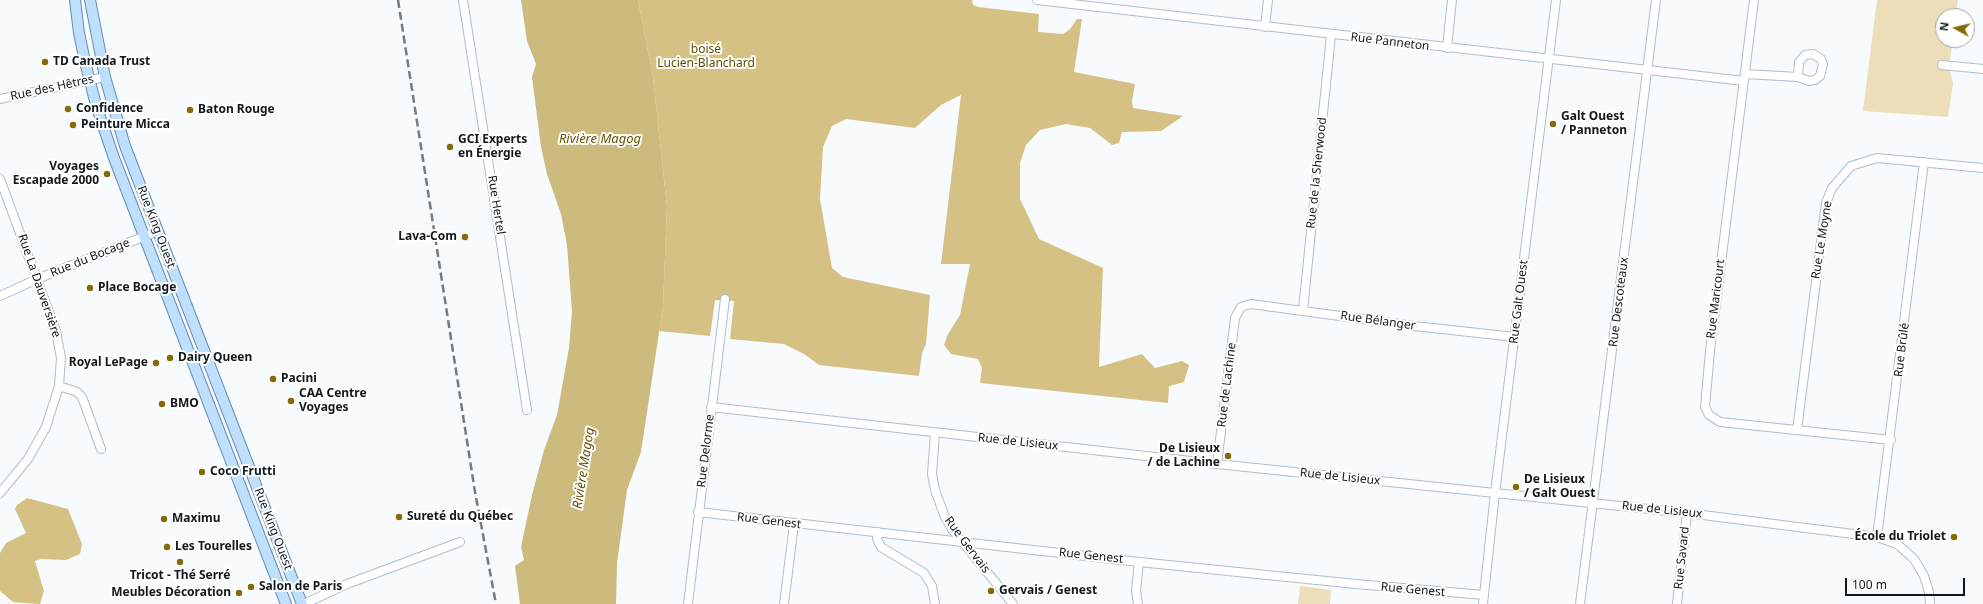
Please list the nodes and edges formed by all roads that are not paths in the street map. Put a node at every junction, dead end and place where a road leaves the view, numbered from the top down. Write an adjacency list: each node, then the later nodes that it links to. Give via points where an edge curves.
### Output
1 (75, 0): 20 (main road, Rue King Ouest, via 79,33)
2 (90, 0): 17 (main road, Rue King Ouest)
3 (463, 0): 35 (street, Rue Hertel)
4 (1037, 0): 10 (street, Rue Panneton)
5 (1268, 0): 10 (street)
6 (1452, 0): 12 (street)
7 (1556, 0): 13 (street, Rue Galt Ouest)
8 (1656, 0): 16 (street, Rue Descoteaux)
9 (1754, 0): 18 (street, Rue Maricourt)
10 (1265, 26): 11 (street, Rue Panneton)
11 (1332, 35): 12 (street, Rue Panneton); 31 (street, Rue de la Sherwood)
12 (1447, 48): 13 (street, Rue Panneton)
13 (1549, 59): 16 (street, Rue Panneton); 32 (street, Rue Galt Ouest)
14 (1942, 65): 15 (street)
15 (1983, 68)
16 (1648, 72): 18 (street, Rue Panneton); 43 (street, Rue Descoteaux)
17 (104, 77): 20 (street, Rue des Hêtres); 25 (main road, Rue King Ouest, via 125,146)
18 (1744, 77): 19 (street, Rue Panneton); 36 (street, Rue Maricourt, via 1705,408 1709,415 1720,422)
19 (1798, 77)
20 (90, 80): 21 (street, Rue des Hêtres); 26 (main road, Rue King Ouest, via 112,152)
21 (0, 99)
22 (1924, 162): 23 (street, Rue Le Moyne); 36 (street, Rue Le Moyne, via 1877,158 1865,161 1851,166 1832,188 1826,203); 38 (street, Rue Brûlé)
23 (1983, 168)
24 (0, 179): 27 (street, Rue La Dauversière)
25 (158, 231): 26 (street, Rue du Bocage); 54 (main road, Rue King Ouest)
26 (144, 237): 27 (street, Rue du Bocage); 53 (main road, Rue King Ouest)
27 (37, 279): 28 (street, Rue du Bocage); 33 (street, Rue La Dauversière, via 59,343)
28 (0, 296)
29 (724, 299): 34 (street, Rue Delorme)
30 (1241, 307): 31 (street, Rue Bélanger, via 1251,304); 40 (street, Rue de Lachine, via 1235,318)
31 (1303, 310): 32 (street, Rue Bélanger)
32 (1515, 337): 42 (street, Rue Galt Ouest)
33 (59, 386): 39 (street, via 77,392 82,397); 41 (street, Rue La Dauversière, via 52,412 39,441 18,473)
34 (711, 407): 37 (street, Rue de Lisieux); 44 (street, Rue Delorme)
35 (527, 410)
36 (1797, 430): 38 (street, Rue Maricourt)
37 (935, 433): 40 (street, Rue de Lisieux); 50 (street, Rue Gervais, via 932,474 935,490 945,517)
38 (1890, 440): 48 (street, Rue Brûlé)
39 (101, 449)
40 (1217, 464): 42 (street, Rue de Lisieux)
41 (0, 493)
42 (1495, 493): 43 (street, Rue de Lisieux); 52 (street, Rue Galt Ouest)
43 (1592, 502): 45 (street, Rue de Lisieux); 61 (street, Rue Descoteaux)
44 (698, 512): 46 (street, Rue Genest); 55 (street, Rue Delorme)
45 (1687, 513): 48 (street, Rue de Lisieux); 62 (street, Rue Savard)
46 (794, 524): 47 (street, Rue Genest); 56 (street)
47 (878, 532): 50 (street, Rue Genest); 57 (street, via 877,539 881,547 924,573 930,580)
48 (1877, 537): 63 (street, Rue de Lisieux, via 1897,544 1914,559 1930,592)
49 (460, 542): 54 (street, via 347,584)
50 (962, 542): 51 (street, Rue Genest); 58 (street, Rue Gervais)
51 (1139, 562): 52 (street, Rue Genest); 59 (street, via 1136,591)
52 (1484, 595): 60 (street, Rue Galt Ouest)
53 (286, 604)
54 (303, 604)
55 (688, 604)
56 (784, 604)
57 (935, 604)
58 (1013, 604)
59 (1138, 604)
60 (1483, 604)
61 (1580, 604)
62 (1677, 604)
63 (1930, 604)

